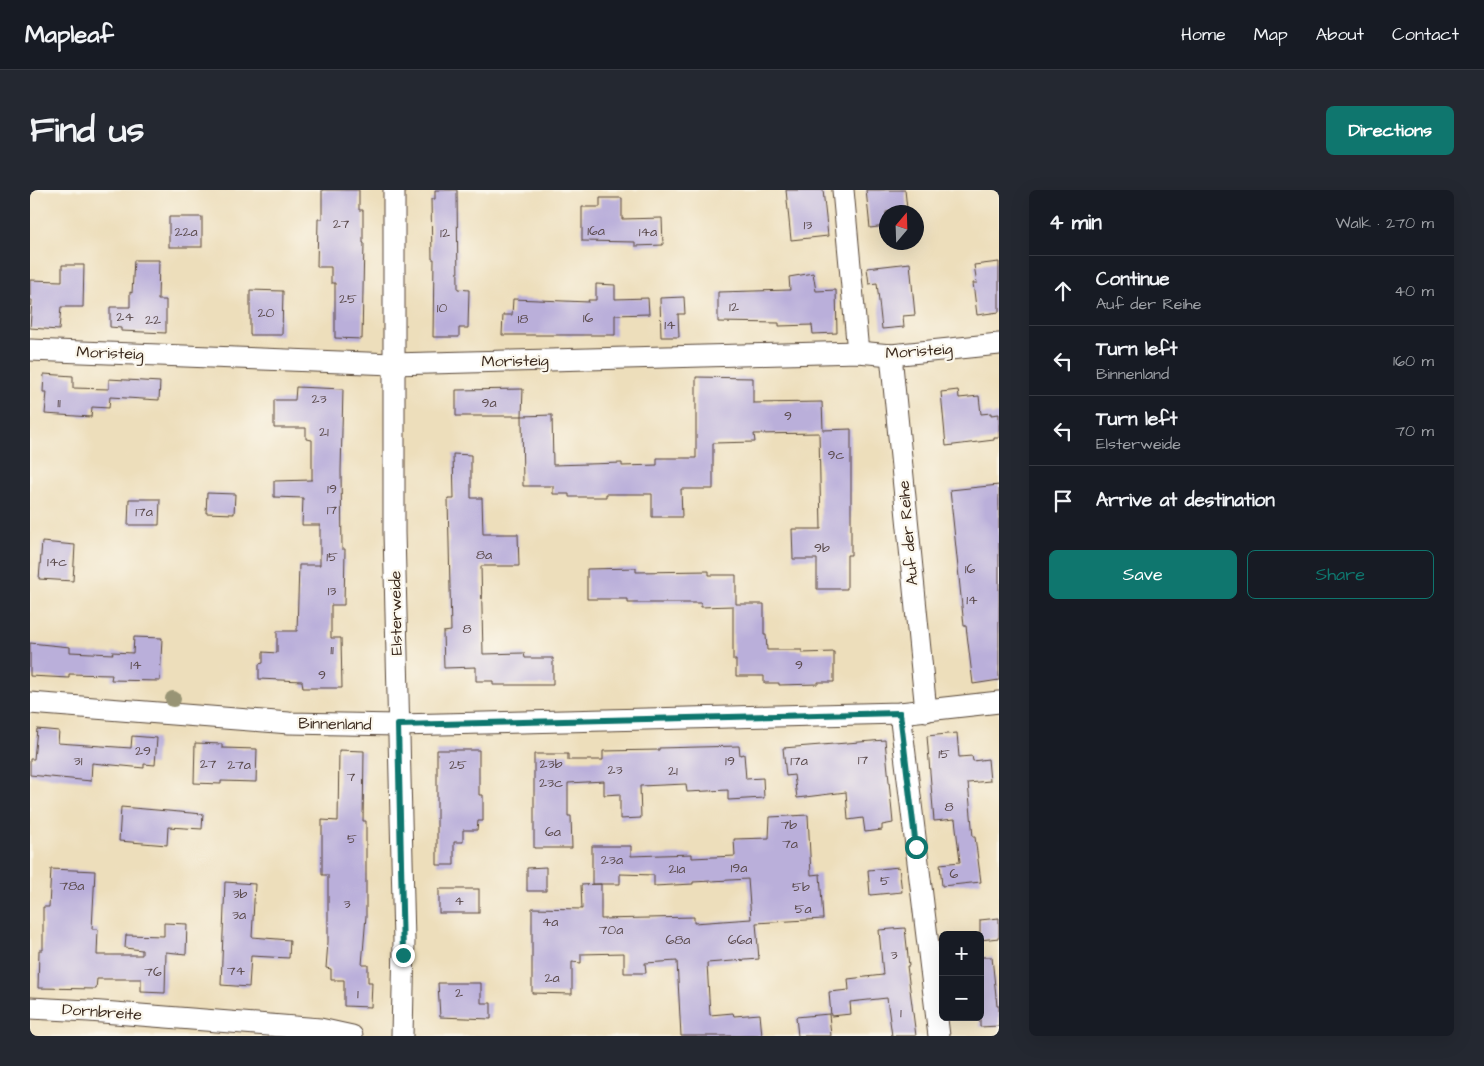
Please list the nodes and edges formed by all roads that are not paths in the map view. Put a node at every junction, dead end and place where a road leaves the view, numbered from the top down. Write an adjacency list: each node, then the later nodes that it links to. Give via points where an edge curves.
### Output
1 (394, 190): 7 (street, Elsterweide)
2 (843, 190): 5 (street)
3 (999, 344): 6 (street, Moristeig)
4 (30, 350): 7 (street, Moristeig)
5 (858, 352): 6 (street, Moristeig); 7 (street, Moristeig)
6 (891, 355): 10 (street, Auf der Reihe)
7 (393, 364): 12 (street, Elsterweide)
8 (999, 702): 10 (street, Binnenland)
9 (30, 703): 12 (street, Binnenland, via 289,723)
10 (926, 711): 11 (street, Binnenland)
11 (900, 713): 12 (street, Binnenland); 16 (street)
12 (398, 725): 15 (street, Elsterweide, via 404,941)
13 (30, 1008): 14 (street, Dornbreite, via 320,1029)
14 (352, 1036)
15 (402, 1036)
16 (939, 1036)

